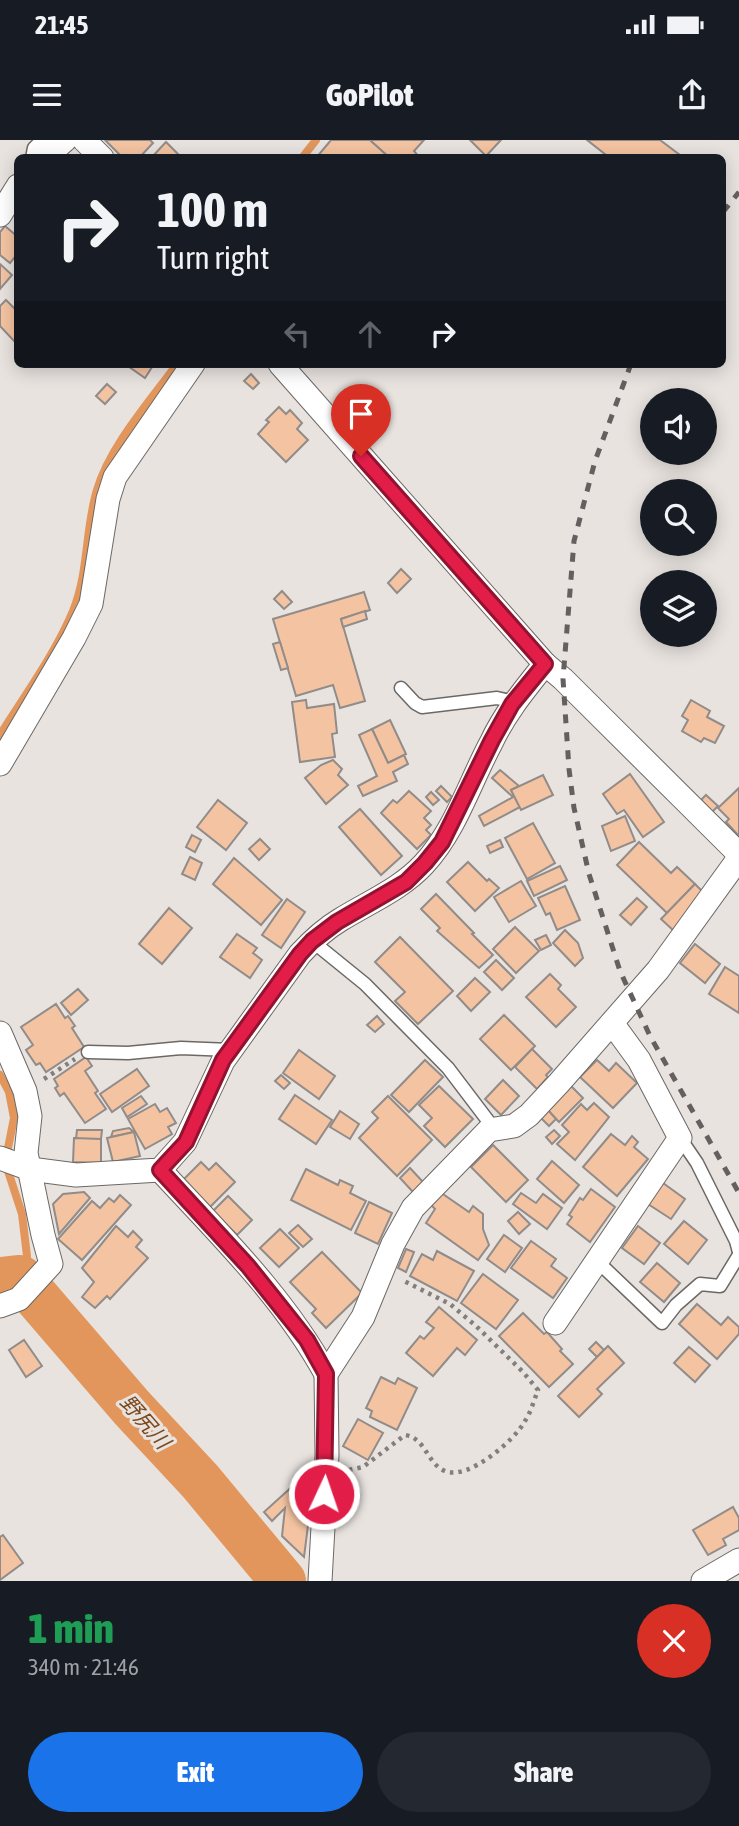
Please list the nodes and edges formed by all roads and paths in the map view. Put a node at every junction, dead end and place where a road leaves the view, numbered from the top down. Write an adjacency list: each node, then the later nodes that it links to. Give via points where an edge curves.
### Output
1 (65, 140): 3 (street)
2 (84, 140): 4 (street)
3 (49, 154)
4 (98, 154)
5 (10, 190): 6 (street)
6 (0, 215)
7 (190, 368): 12 (street, via 115,477 91,604)
8 (284, 368): 9 (street)
9 (545, 664): 11 (street); 13 (street)
10 (401, 688): 11 (lane, via 422,707 497,698)
11 (514, 702): 14 (street, via 442,842 425,863 406,882)
12 (0, 764)
13 (739, 856): 15 (street, via 658,970)
14 (312, 941): 17 (street); 20 (lane, via 365,984 448,1068)
15 (612, 1023): 20 (street, via 529,1115 514,1126); 21 (street, via 639,1060)
16 (0, 1033): 19 (street)
17 (230, 1050): 18 (lane); 23 (street, via 186,1142)
18 (88, 1052): 19 (path)
19 (25, 1091): 22 (street, via 30,1116 26,1153)
20 (492, 1129): 26 (street, via 413,1208)
21 (680, 1138): 24 (lane); 25 (street)
22 (17, 1164): 23 (street, via 76,1175); 27 (street, via 51,1264)
23 (160, 1170): 29 (street, via 248,1266 307,1340)
24 (739, 1253): 25 (lane, via 720,1286 700,1284 662,1323)
25 (597, 1261): 28 (street)
26 (381, 1273): 29 (street, via 363,1317); 30 (path, via 450,1304 538,1390 525,1422 508,1442 466,1470 445,1471 416,1440 405,1436 363,1467)
27 (10, 1303)
28 (555, 1323)
29 (326, 1374): 30 (street)
30 (326, 1467): 32 (street)
31 (739, 1560): 33 (street)
32 (320, 1581)
33 (703, 1581)

